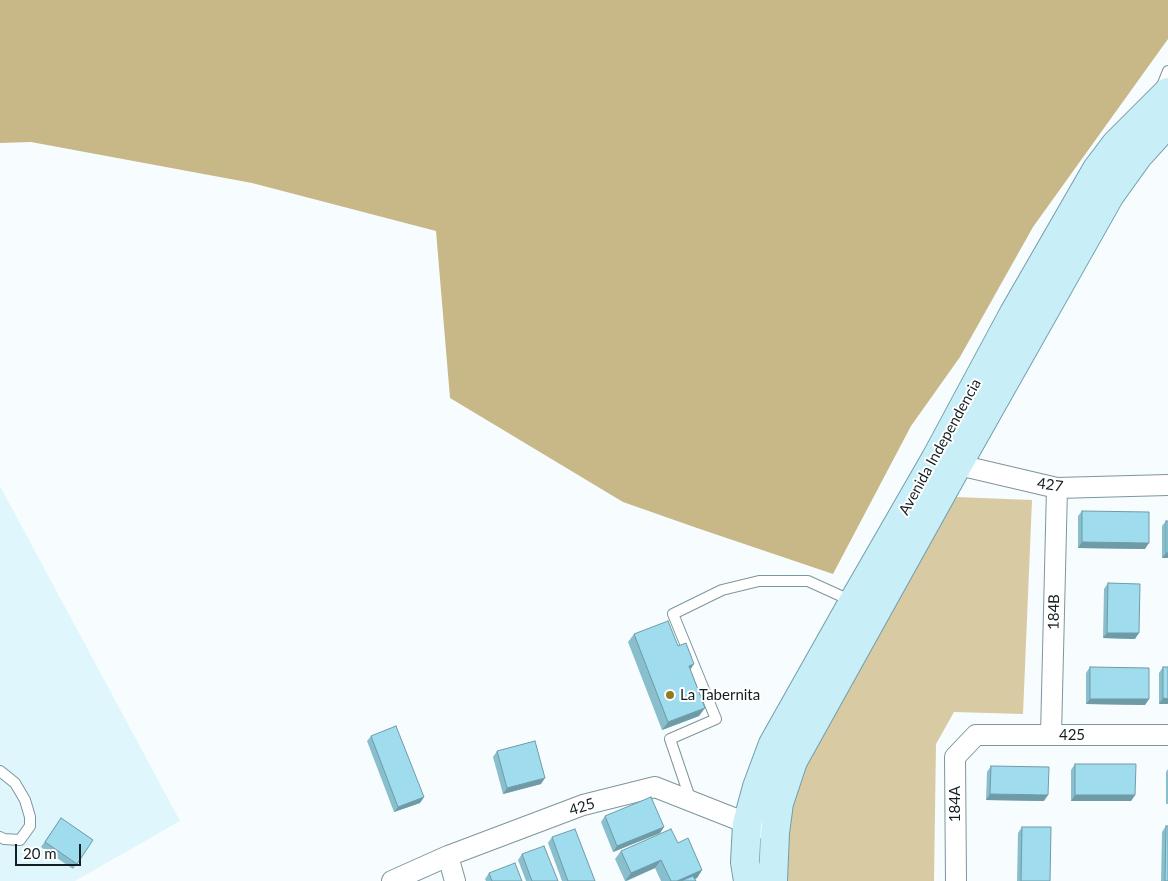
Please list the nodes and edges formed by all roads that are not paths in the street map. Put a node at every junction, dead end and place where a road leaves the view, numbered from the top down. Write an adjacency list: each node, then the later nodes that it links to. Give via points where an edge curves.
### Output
1 (1168, 71): 2 (lane)
2 (1163, 106): 3 (main road, Avenida Independencia, via 1138,156 1110,195); 3 (main road, Avenida Independencia, via 1116,144 1096,169 1014,313)
3 (946, 462): 5 (street, 427); 6 (main road, Avenida Independencia); 13 (main road, Avenida Independencia, via 793,761 779,803)
4 (1168, 485): 5 (street, 427)
5 (1057, 488): 8 (street, 184B)
6 (853, 602): 11 (lane, via 808,581 759,581 722,590 672,614 716,719 670,739); 12 (main road, Avenida Independencia, via 773,744)
7 (976, 735): 8 (street, 425); 20 (street, 184A, via 955,757)
8 (1051, 735): 9 (street, 425)
9 (1168, 736)
10 (0, 771): 14 (lane, via 15,783 30,817 30,826 20,840)
11 (691, 802): 12 (street, 425); 15 (street, 425, via 655,788 583,805)
12 (747, 824): 13 (street, 425); 18 (main road, Avenida Independencia, via 745,862)
13 (775, 833): 19 (main road, Avenida Independencia)
14 (0, 837)
15 (448, 856): 16 (street, 425); 17 (street)
16 (392, 881)
17 (455, 881)
18 (748, 881)
19 (773, 881)
20 (956, 881)

